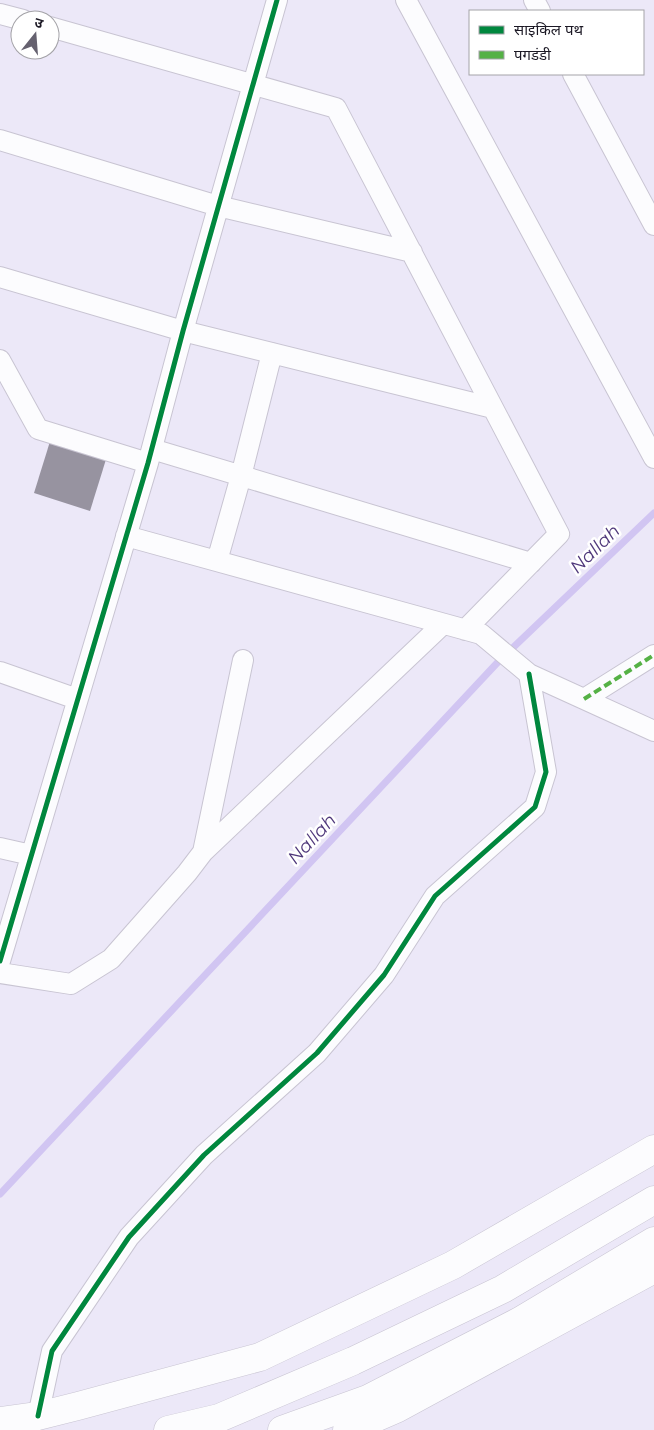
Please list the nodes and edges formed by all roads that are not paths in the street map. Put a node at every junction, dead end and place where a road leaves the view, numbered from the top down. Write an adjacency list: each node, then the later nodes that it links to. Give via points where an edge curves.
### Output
1 (277, 0): 5 (street)
2 (406, 0): 16 (street)
3 (60, 31): 5 (street)
4 (574, 75): 8 (street)
5 (253, 84): 7 (street); 9 (street, via 336,108)
6 (0, 140): 7 (street)
7 (218, 206): 9 (street); 11 (street)
8 (654, 225)
9 (412, 252): 14 (street)
10 (0, 277): 11 (street)
11 (183, 331): 12 (street); 15 (street)
12 (272, 353): 14 (street); 17 (street)
13 (0, 360): 15 (street, via 38,429)
14 (493, 408): 20 (street, via 559,534)
15 (150, 456): 17 (street); 18 (street)
16 (654, 458)
17 (241, 476): 19 (street); 20 (street)
18 (126, 536): 19 (street); 27 (street)
19 (217, 561): 21 (street)
20 (531, 562): 22 (street)
21 (444, 624): 22 (street); 31 (street)
22 (473, 632): 26 (street)
23 (654, 654): 28 (street)
24 (243, 660): 31 (street)
25 (0, 672): 27 (street)
26 (529, 674): 28 (street); 39 (street, via 546,772 536,807 435,896 384,975 317,1052 204,1155 129,1237 52,1351)
27 (78, 699): 32 (street)
28 (584, 699): 29 (street)
29 (654, 731)
30 (0, 848): 32 (street)
31 (203, 852): 34 (street, via 111,959 71,984)
32 (31, 855): 33 (street)
33 (0, 961)
34 (0, 973)
35 (654, 1149): 39 (main road, via 453,1265 260,1357)
36 (654, 1200): 41 (main road, via 503,1289 353,1361 220,1418)
37 (654, 1242): 42 (main road, via 520,1321 368,1399)
38 (654, 1269): 43 (main road, via 396,1409)
39 (38, 1416): 40 (main road)
40 (0, 1421)
41 (168, 1430)
42 (282, 1430)
43 (346, 1430)

